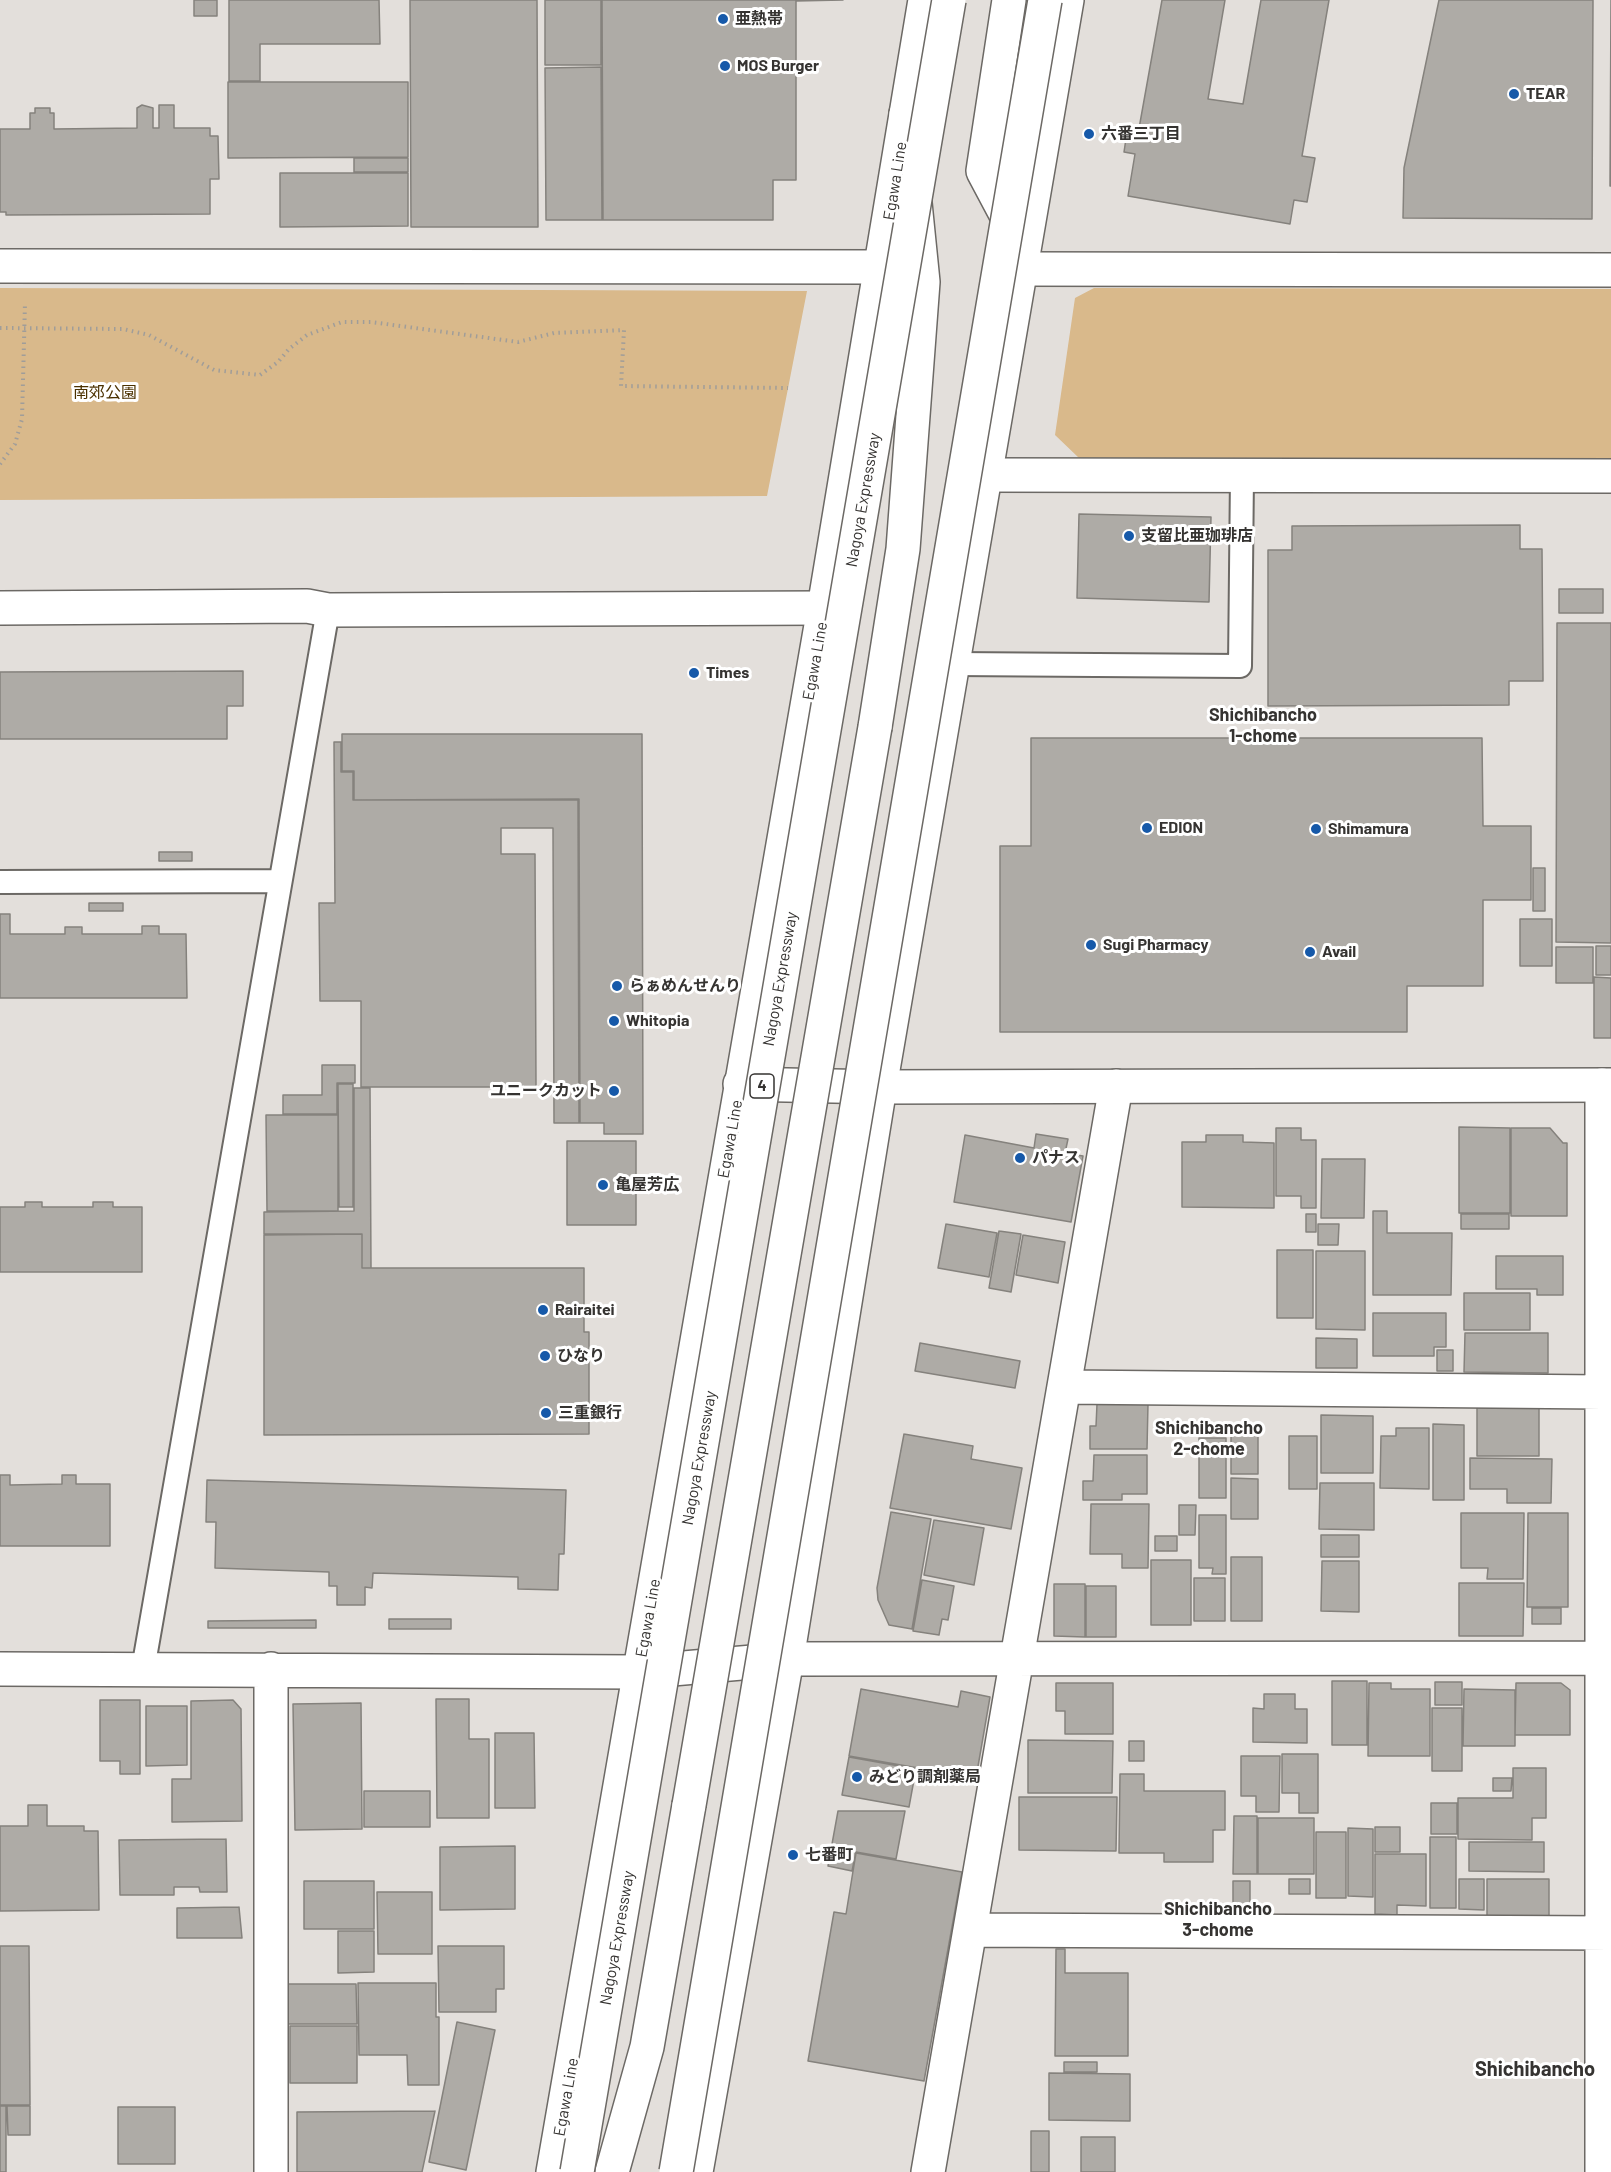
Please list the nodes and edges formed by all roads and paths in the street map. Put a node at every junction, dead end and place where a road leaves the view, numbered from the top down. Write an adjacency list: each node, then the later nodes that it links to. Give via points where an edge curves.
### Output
1 (925, 0): 6 (main road, Egawa Line)
2 (949, 0): 42 (main road, Nagoya Expressway / 4, bridge)
3 (1010, 0): 7 (main road, via 983,171)
4 (1045, 0): 7 (main road, bridge)
5 (1067, 0): 10 (main road)
6 (906, 114): 9 (main road, Egawa Line); 43 (main road, bridge, via 923,282 903,549 649,2035)
7 (1008, 218): 44 (main road, bridge)
8 (13, 266): 9 (main road); 13 (path)
9 (882, 267): 20 (main road, Egawa Line)
10 (1021, 269): 11 (main road); 16 (main road)
11 (1611, 270)
12 (0, 328): 13 (path)
13 (25, 328): 14 (path, via 123,329 149,334 214,369 260,375 307,335 342,322 371,322 518,342 554,333 624,330 621,386); 15 (path, via 22,419 15,444)
14 (788, 388)
15 (0, 464)
16 (985, 475): 17 (main road); 22 (main road)
17 (1242, 475): 18 (main road); 22 (lane, via 1240,666)
18 (1611, 476)
19 (0, 608): 21 (main road, via 307,606)
20 (824, 608): 21 (main road); 25 (main road, Egawa Line)
21 (327, 610): 23 (lane)
22 (953, 664): 28 (main road)
23 (280, 881): 24 (lane); 35 (lane)
24 (0, 882)
25 (740, 1084): 28 (main road); 37 (main road, Egawa Line)
26 (1606, 1085): 27 (main road); 30 (main road)
27 (1116, 1086): 28 (main road); 29 (main road)
28 (880, 1087): 32 (main road)
29 (1065, 1387): 30 (main road); 33 (main road)
30 (1602, 1392): 31 (main road)
31 (1606, 1658): 33 (main road); 39 (main road)
32 (787, 1659): 33 (main road); 37 (main road); 45 (main road)
33 (1019, 1659): 38 (main road)
34 (0, 1669): 35 (main road)
35 (143, 1669): 36 (main road)
36 (271, 1669): 37 (main road); 40 (main road)
37 (638, 1672): 41 (main road, Egawa Line)
38 (971, 1930): 39 (main road); 46 (main road)
39 (1606, 1933): 47 (main road)
40 (271, 2172)
41 (553, 2172)
42 (577, 2172)
43 (612, 2172)
44 (676, 2172)
45 (696, 2172)
46 (928, 2172)
47 (1602, 2172)

